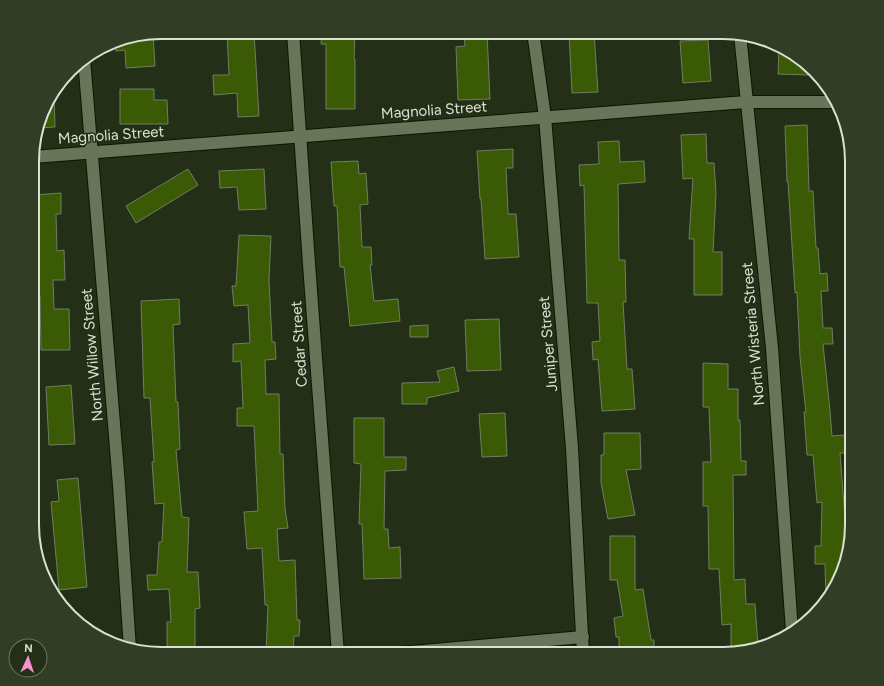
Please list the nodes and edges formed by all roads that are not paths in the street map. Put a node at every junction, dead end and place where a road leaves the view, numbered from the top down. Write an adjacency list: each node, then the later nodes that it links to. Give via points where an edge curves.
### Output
1 (294, 39): 8 (street, Cedar Street)
2 (535, 39): 7 (street, Juniper Street)
3 (741, 40): 5 (street, North Wisteria Street)
4 (85, 66): 9 (street, North Willow Street)
5 (746, 102): 6 (street, Magnolia Street); 7 (street, Magnolia Street); 11 (street, North Wisteria Street, via 772,348)
6 (830, 102)
7 (545, 117): 8 (street, Magnolia Street); 12 (street, Juniper Street, via 572,448)
8 (301, 136): 9 (street, Magnolia Street); 14 (street, Cedar Street)
9 (92, 152): 10 (street, Magnolia Street); 13 (street, North Willow Street)
10 (39, 156)
11 (792, 626)
12 (582, 637): 15 (street); 16 (street, Juniper Street)
13 (130, 643)
14 (338, 647)
15 (534, 647)
16 (583, 647)

